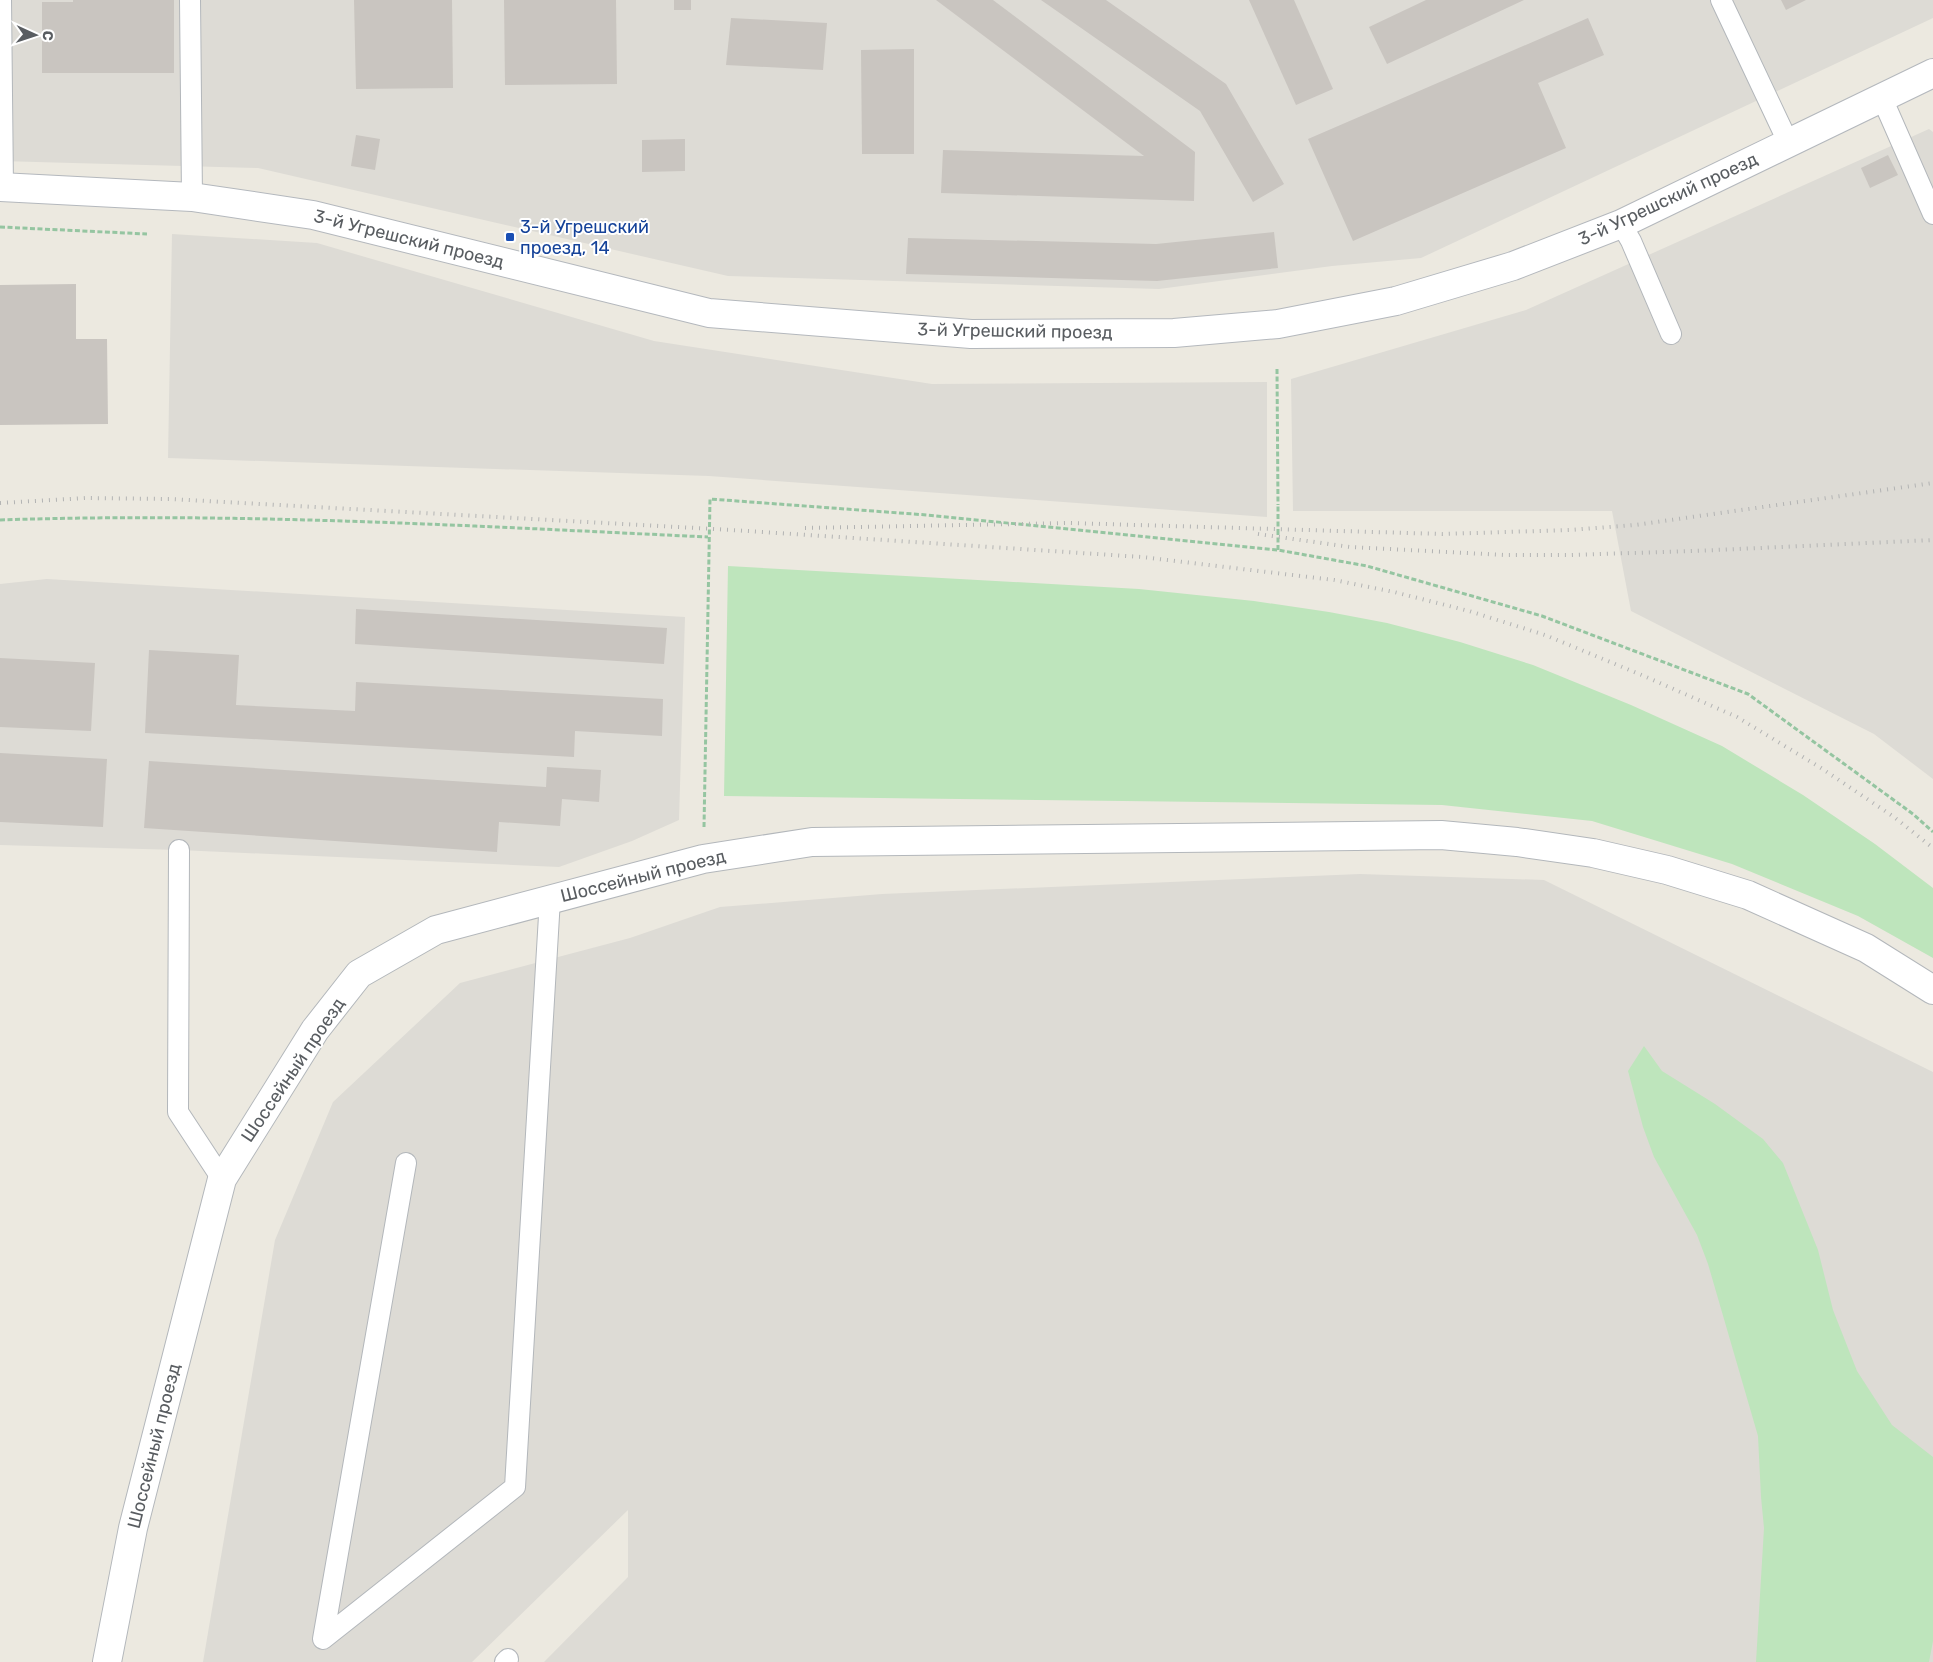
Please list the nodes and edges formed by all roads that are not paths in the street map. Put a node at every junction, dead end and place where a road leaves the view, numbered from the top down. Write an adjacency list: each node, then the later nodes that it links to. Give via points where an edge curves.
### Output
1 (2, 0): 7 (lane)
2 (190, 0): 8 (lane)
3 (1721, 0): 6 (lane)
4 (1933, 73): 5 (street, 3-й Угрешский проезд)
5 (1882, 98): 6 (street, 3-й Угрешский проезд); 9 (lane)
6 (1788, 142): 10 (street, 3-й Угрешский проезд)
7 (2, 187): 8 (street, 3-й Угрешский проезд)
8 (192, 197): 10 (street, 3-й Угрешский проезд, via 313,215 709,313 971,334 1174,333 1278,324 1396,301 1513,266)
9 (1933, 214)
10 (1621, 224): 11 (lane)
11 (1671, 334)
12 (180, 850): 16 (lane, via 178,1112)
13 (550, 899): 14 (street, Шоссейный проезд, via 703,859 812,842 1441,835 1593,853 1667,870 1748,895 1866,948); 15 (lane, via 515,1486 323,1639); 16 (street, Шоссейный проезд, via 436,930 359,974 315,1030)
14 (1933, 990)
15 (406, 1163)
16 (222, 1179): 17 (street, Шоссейный проезд, via 133,1528)
17 (107, 1662)

